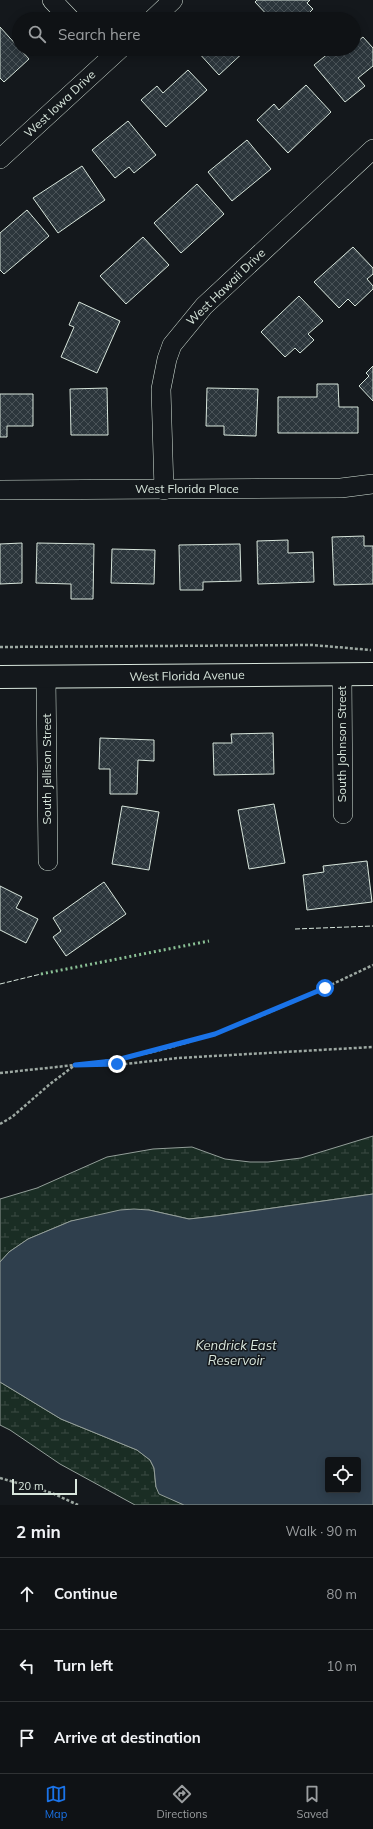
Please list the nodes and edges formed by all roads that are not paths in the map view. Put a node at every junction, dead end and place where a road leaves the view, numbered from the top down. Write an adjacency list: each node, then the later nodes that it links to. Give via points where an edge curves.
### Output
1 (52, 0): 3 (street)
2 (173, 0): 4 (street)
3 (63, 12)
4 (160, 12)
5 (105, 56): 7 (street, West Iowa Drive)
6 (373, 149): 10 (street, West Hawaii Drive, via 204,306 172,345 161,389)
7 (0, 159)
8 (373, 484): 10 (street, West Florida Place, via 341,488)
9 (0, 490): 10 (street, West Florida Place)
10 (164, 490)
11 (342, 674): 12 (street, West Florida Avenue); 14 (street, West Florida Avenue); 15 (street, South Johnson Street)
12 (373, 674)
13 (0, 677): 14 (street, West Florida Avenue)
14 (46, 677): 16 (street, South Jellison Street)
15 (343, 814)
16 (48, 861)

